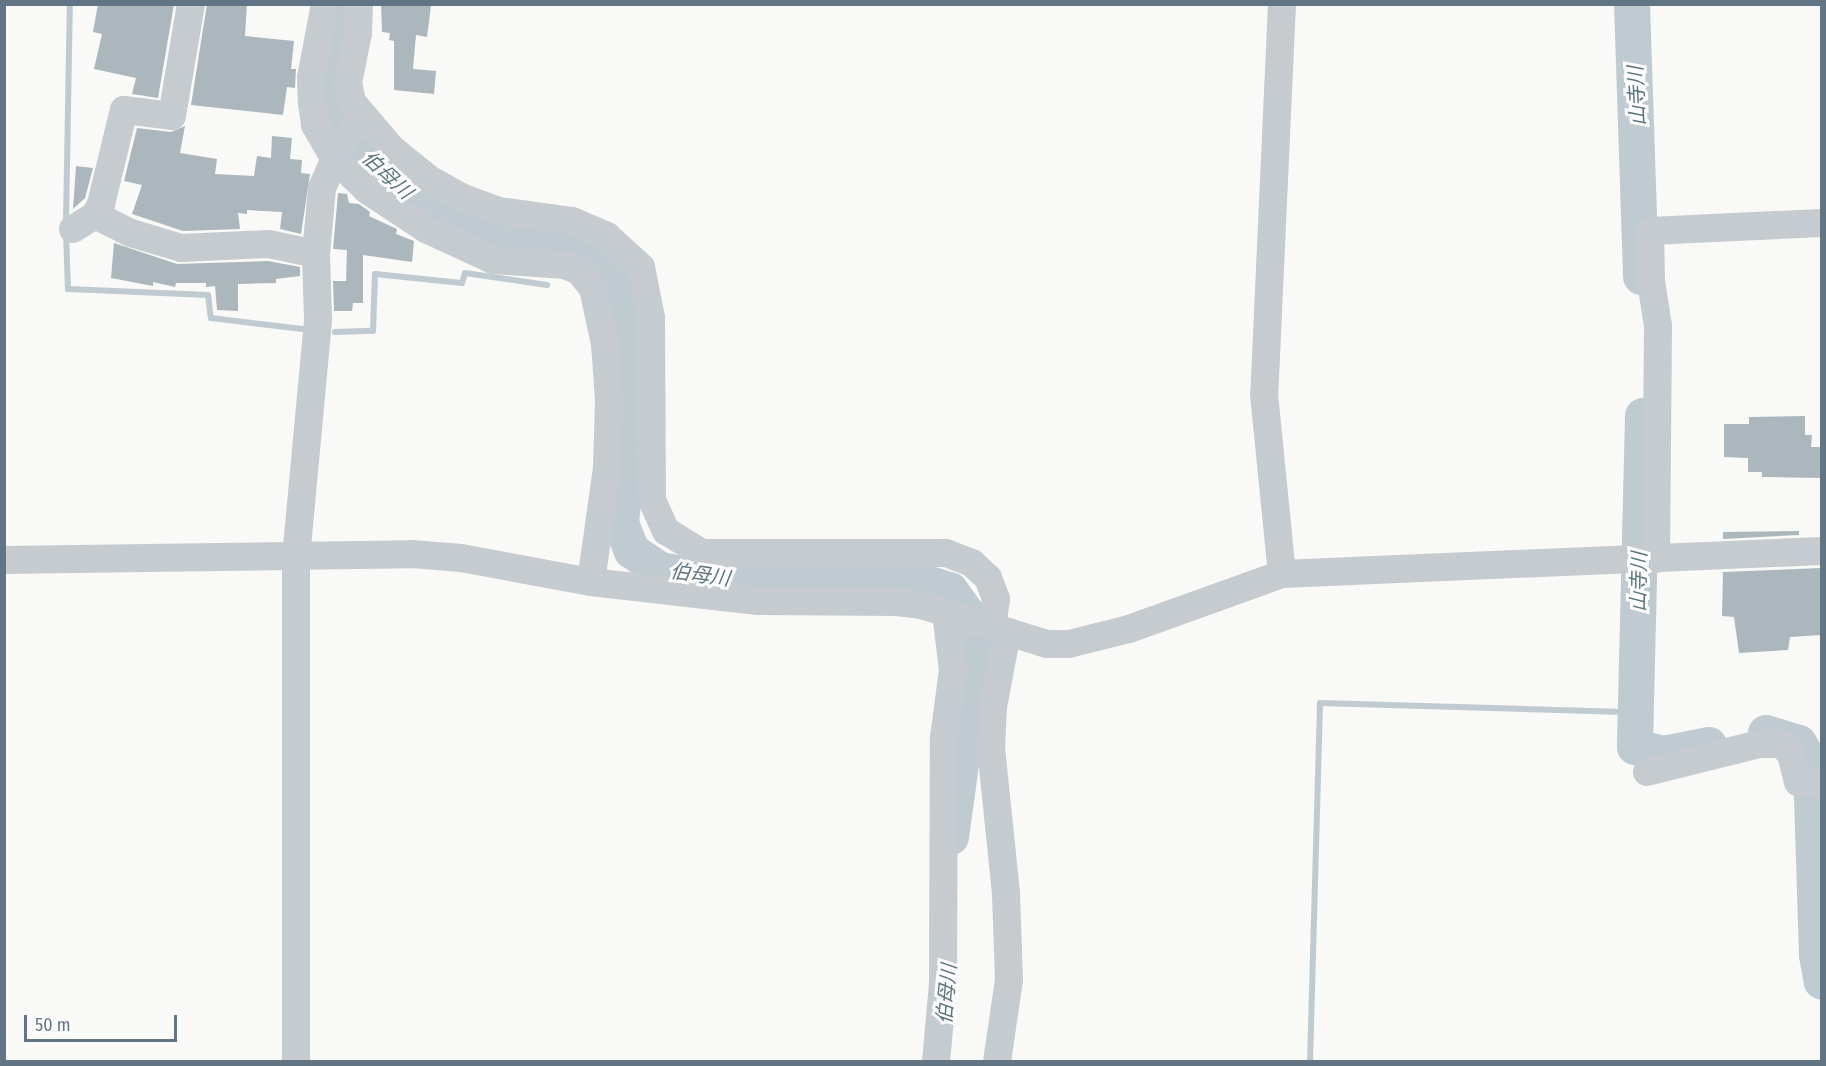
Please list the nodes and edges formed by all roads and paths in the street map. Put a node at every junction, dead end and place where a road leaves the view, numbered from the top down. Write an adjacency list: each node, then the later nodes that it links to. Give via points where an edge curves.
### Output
1 (191, 4): 7 (street, via 172,116 124,110 116,150 84,222 181,248 269,244)
2 (325, 4): 5 (street, via 311,78 315,124)
3 (359, 4): 5 (street, via 358,33 348,83 352,102)
4 (1282, 4): 12 (street, via 1264,394)
5 (349, 137): 7 (street, via 322,188); 13 (street, via 367,190 426,229 494,260 565,265 579,271 593,288 605,344 609,400 607,468); 15 (street, via 463,198 499,211 572,221 607,236 641,267 651,318 652,500 658,519 675,539 702,553 946,553 972,563 988,578 996,599)
6 (1821, 223): 10 (street, via 1650,231 1651,281 1658,326)
7 (316, 254): 9 (street, via 318,319)
8 (1821, 551): 10 (street)
9 (296, 558): 11 (street); 13 (street, via 441,556); 18 (street)
10 (1656, 560): 12 (street)
11 (4, 561)
12 (1282, 574): 15 (street, via 1129,629 1069,644 1047,644)
13 (591, 582): 14 (street, via 758,601 897,602)
14 (946, 613): 15 (street); 19 (street, via 953,670 944,738 943,983)
15 (999, 630): 20 (street, via 991,749 1006,893 1009,980)
16 (1647, 772): 17 (street, via 1759,744 1780,744 1791,754 1798,782)
17 (1821, 781)
18 (296, 1062)
19 (936, 1062)
20 (997, 1062)

